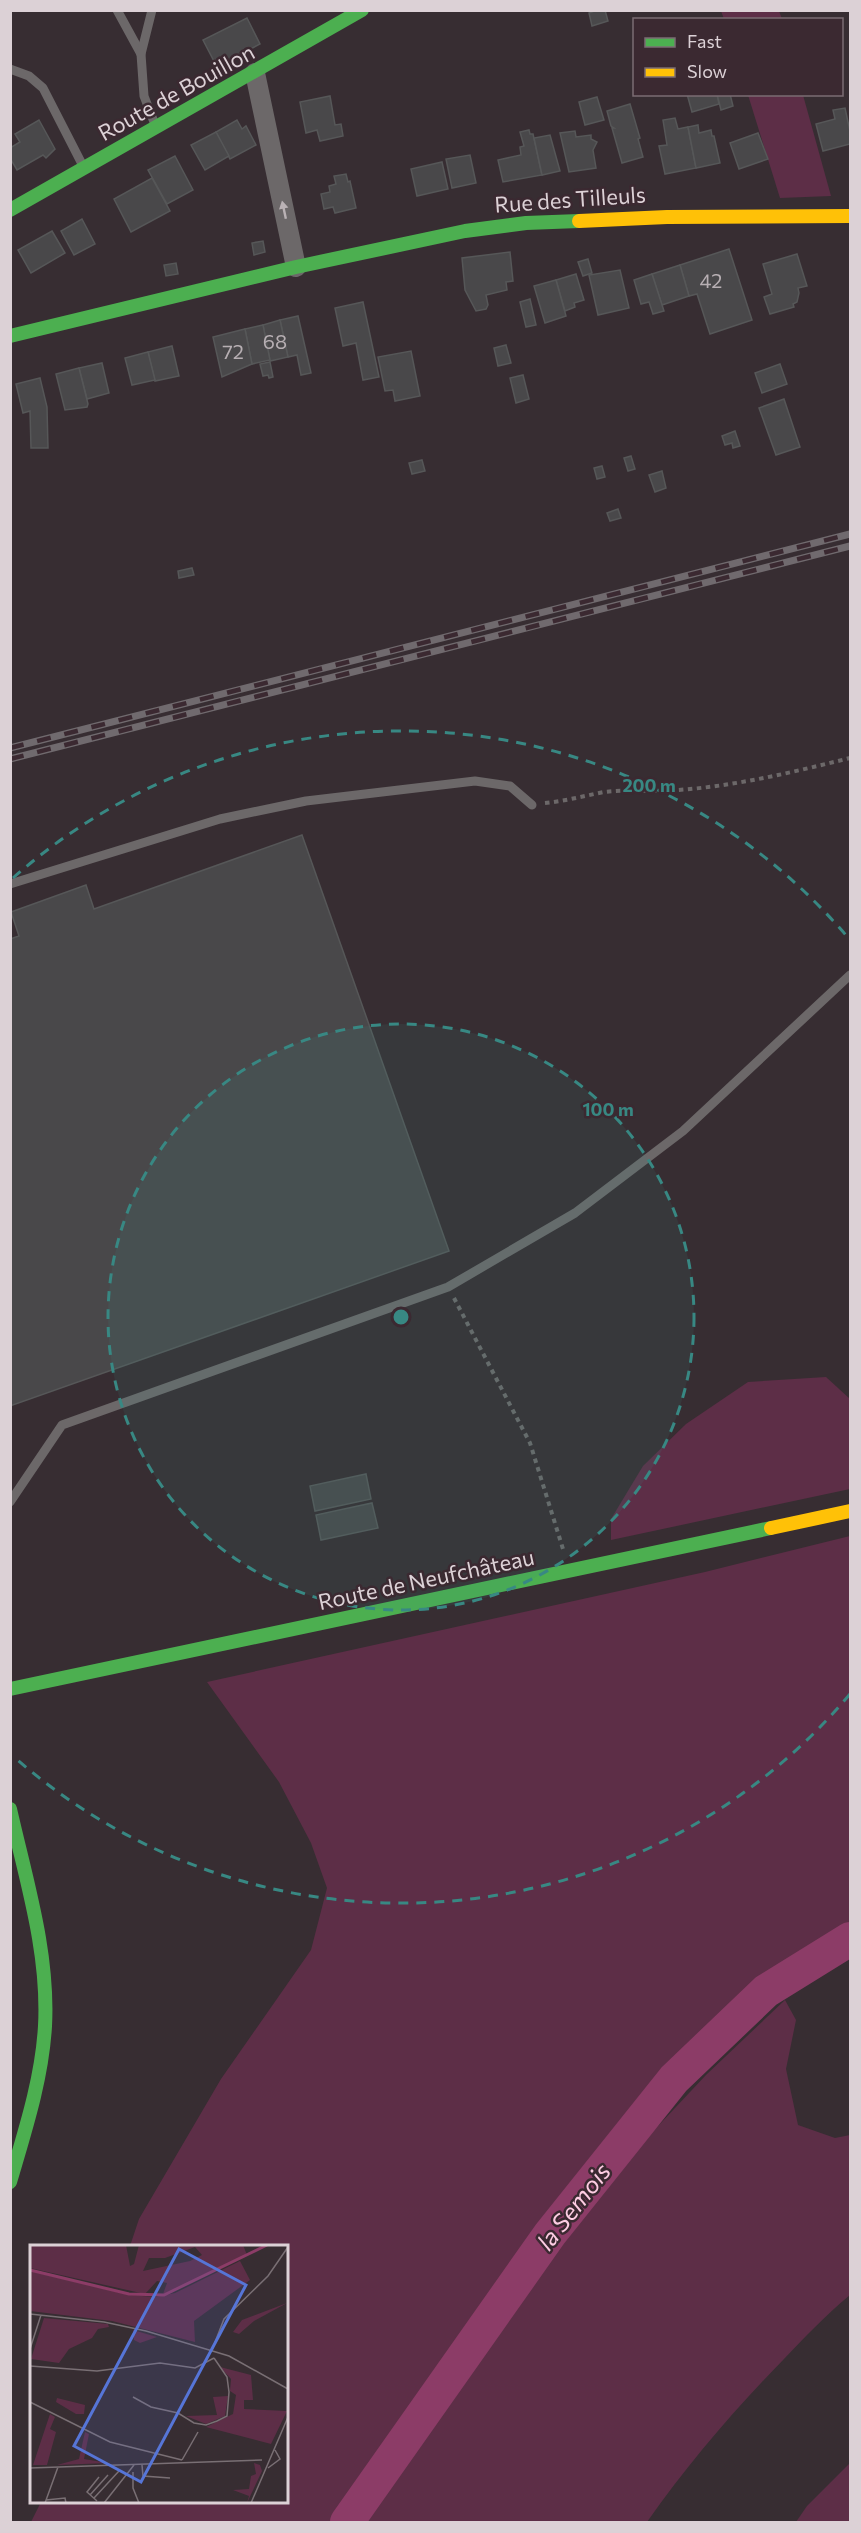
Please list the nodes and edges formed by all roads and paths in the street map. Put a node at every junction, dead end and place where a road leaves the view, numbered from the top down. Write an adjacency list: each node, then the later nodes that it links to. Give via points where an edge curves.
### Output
1 (117, 10): 4 (lane)
2 (152, 10): 4 (lane)
3 (362, 10): 6 (main road, Route de Bouillon)
4 (141, 54): 7 (lane, via 144,96)
5 (10, 69): 8 (lane, via 29,76 43,88)
6 (255, 73): 7 (main road, Route de Bouillon); 11 (street, one-way to 6)
7 (156, 127): 8 (main road, Route de Bouillon)
8 (85, 168): 9 (main road, Route de Bouillon)
9 (10, 210)
10 (850, 216): 11 (main road, Rue des Tilleuls, via 526,223 406,242)
11 (296, 267): 12 (main road, Rue des Tilleuls)
12 (10, 336)
13 (850, 758): 14 (path, via 732,783 678,790 605,792)
14 (532, 805): 15 (lane, via 510,786 475,781 306,801 220,819)
15 (10, 884)
16 (850, 975): 17 (lane, via 683,1131 575,1213)
17 (448, 1287): 18 (lane, via 62,1425); 20 (path, via 530,1443)
18 (10, 1503)
19 (850, 1511): 20 (main road, Route de Neufchâteau)
20 (569, 1570): 21 (main road, Route de Neufchâteau)
21 (10, 1689)
22 (10, 1809): 23 (main road, via 39,1944 45,2024 39,2075)
23 (10, 2182)

